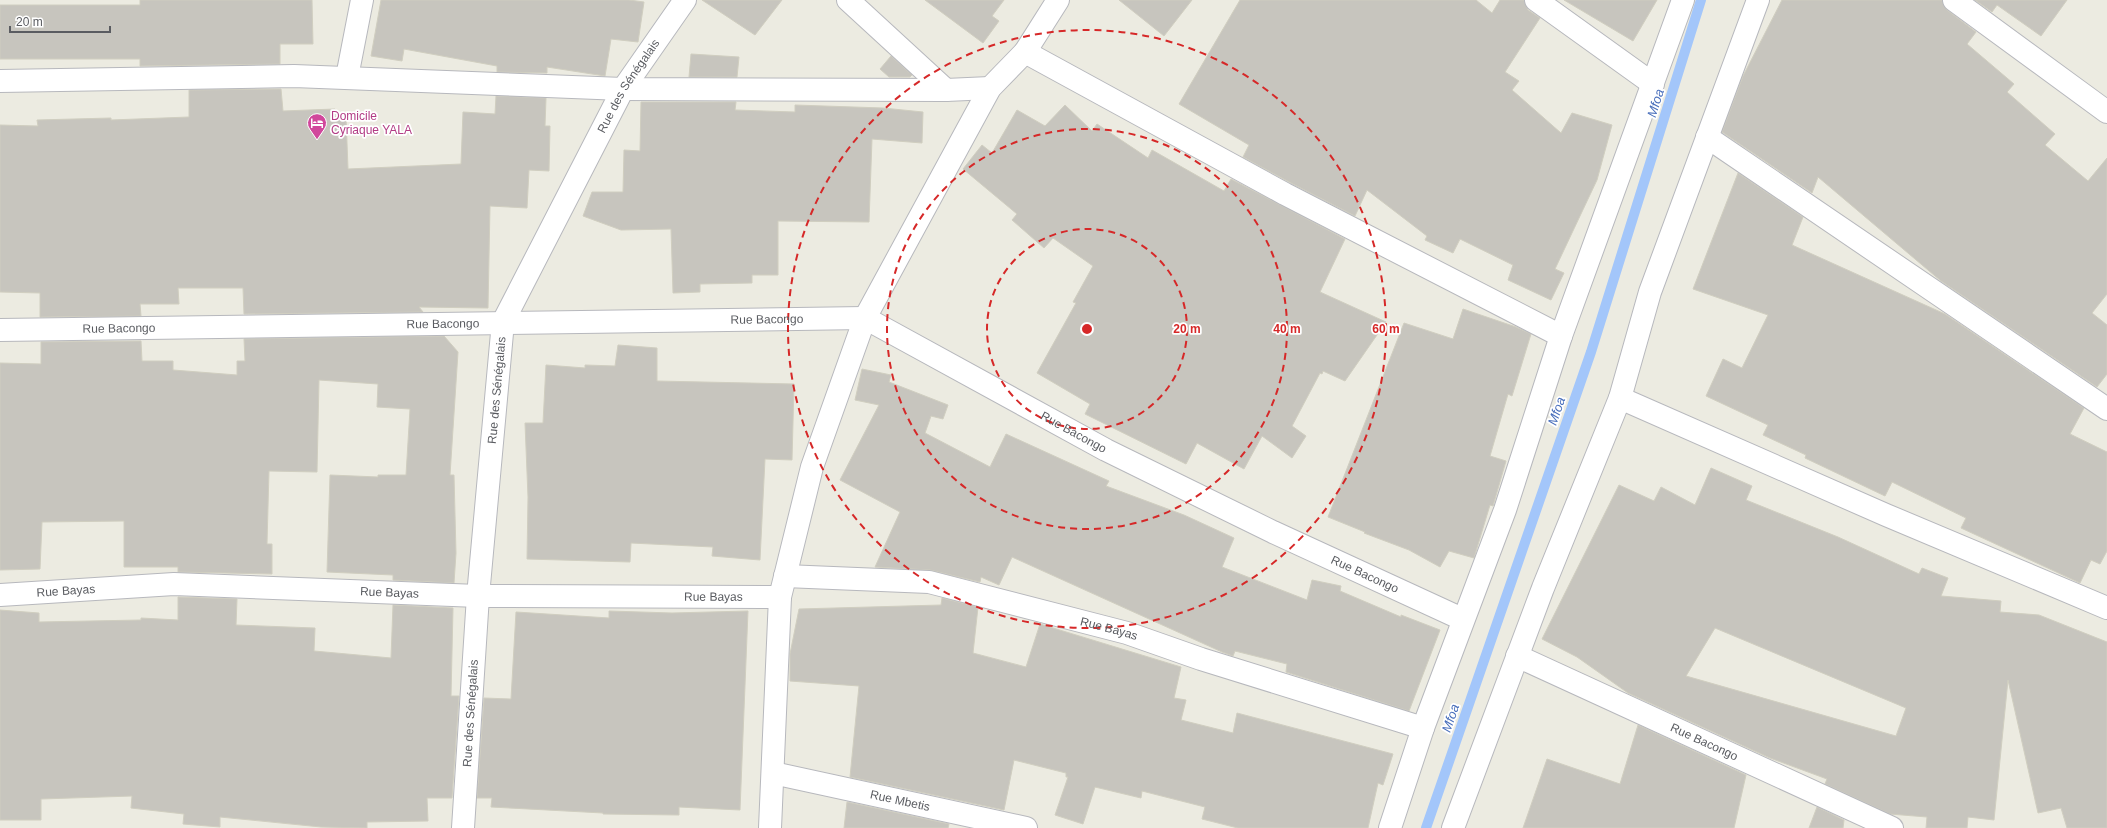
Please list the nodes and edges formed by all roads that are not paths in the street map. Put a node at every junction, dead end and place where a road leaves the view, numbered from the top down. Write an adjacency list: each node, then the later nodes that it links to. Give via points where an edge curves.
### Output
1 (362, 0): 10 (street)
2 (685, 0): 14 (street, Rue des Sénégalais)
3 (848, 0): 15 (street)
4 (1058, 0): 9 (street)
5 (1536, 0): 12 (street)
6 (1683, 0): 12 (street)
7 (1758, 0): 17 (street)
8 (1954, 0): 16 (street)
9 (1025, 52): 13 (street); 21 (street, via 1285,194)
10 (347, 77): 11 (street); 14 (street)
11 (0, 82)
12 (1653, 84): 21 (street)
13 (990, 88): 15 (street); 18 (street)
14 (623, 89): 15 (street); 19 (street, Rue des Sénégalais)
15 (946, 90)
16 (2107, 112)
17 (1707, 137): 22 (street, via 1650,292); 23 (street)
18 (865, 318): 19 (street, Rue Bacongo); 24 (street, via 812,467); 29 (street, Rue Bacongo, via 1106,450 1272,532)
19 (503, 322): 20 (street, Rue Bacongo); 26 (street, Rue des Sénégalais)
20 (0, 330)
21 (1561, 336): 29 (street, via 1505,510)
22 (1620, 398): 28 (street, via 1886,516); 30 (street)
23 (2107, 409)
24 (785, 576): 27 (street); 31 (street, Rue Bayas, via 929,582 1127,633 1201,659)
25 (0, 595): 26 (street, Rue Bayas, via 174,584)
26 (478, 596): 27 (street, Rue Bayas); 33 (street, Rue des Sénégalais)
27 (780, 597): 32 (street)
28 (2107, 608)
29 (1462, 619): 31 (street)
30 (1517, 656): 37 (street); 38 (street, Rue Bacongo)
31 (1423, 728): 36 (street)
32 (773, 773): 34 (street); 35 (street, Rue Mbetis)
33 (463, 828)
34 (770, 828)
35 (1026, 828)
36 (1390, 828)
37 (1453, 828)
38 (1892, 828)

